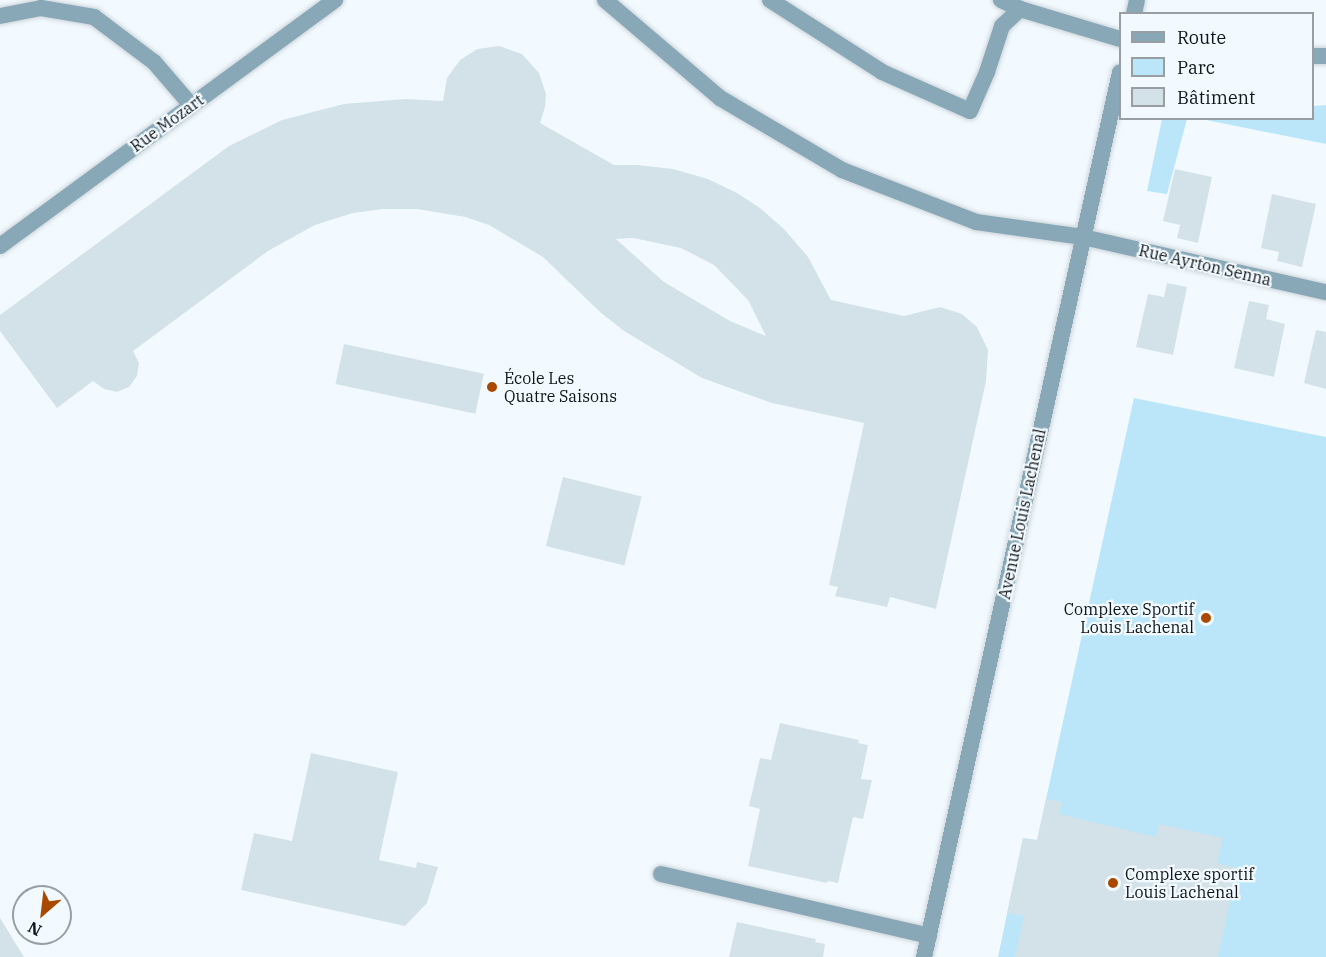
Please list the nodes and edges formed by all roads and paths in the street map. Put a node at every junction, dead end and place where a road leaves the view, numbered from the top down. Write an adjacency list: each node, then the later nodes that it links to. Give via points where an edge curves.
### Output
1 (335, 0): 9 (street, Rue Mozart)
2 (605, 0): 10 (street, Rue Ayrton Senna, via 720,98 842,170 976,222)
3 (770, 0): 5 (street, via 882,72 970,111 1002,26)
4 (1001, 0): 5 (street)
5 (1020, 9): 7 (street)
6 (0, 16): 9 (street, via 41,8 94,17 154,62)
7 (1119, 39)
8 (1119, 76): 10 (street, Avenue Louis Lachenal)
9 (191, 105): 11 (street, Rue Mozart)
10 (1083, 237): 12 (street, Rue Ayrton Senna); 14 (street, Avenue Louis Lachenal)
11 (0, 246)
12 (1326, 292)
13 (661, 874): 14 (street)
14 (929, 936): 15 (street, Avenue Louis Lachenal)
15 (924, 957)

